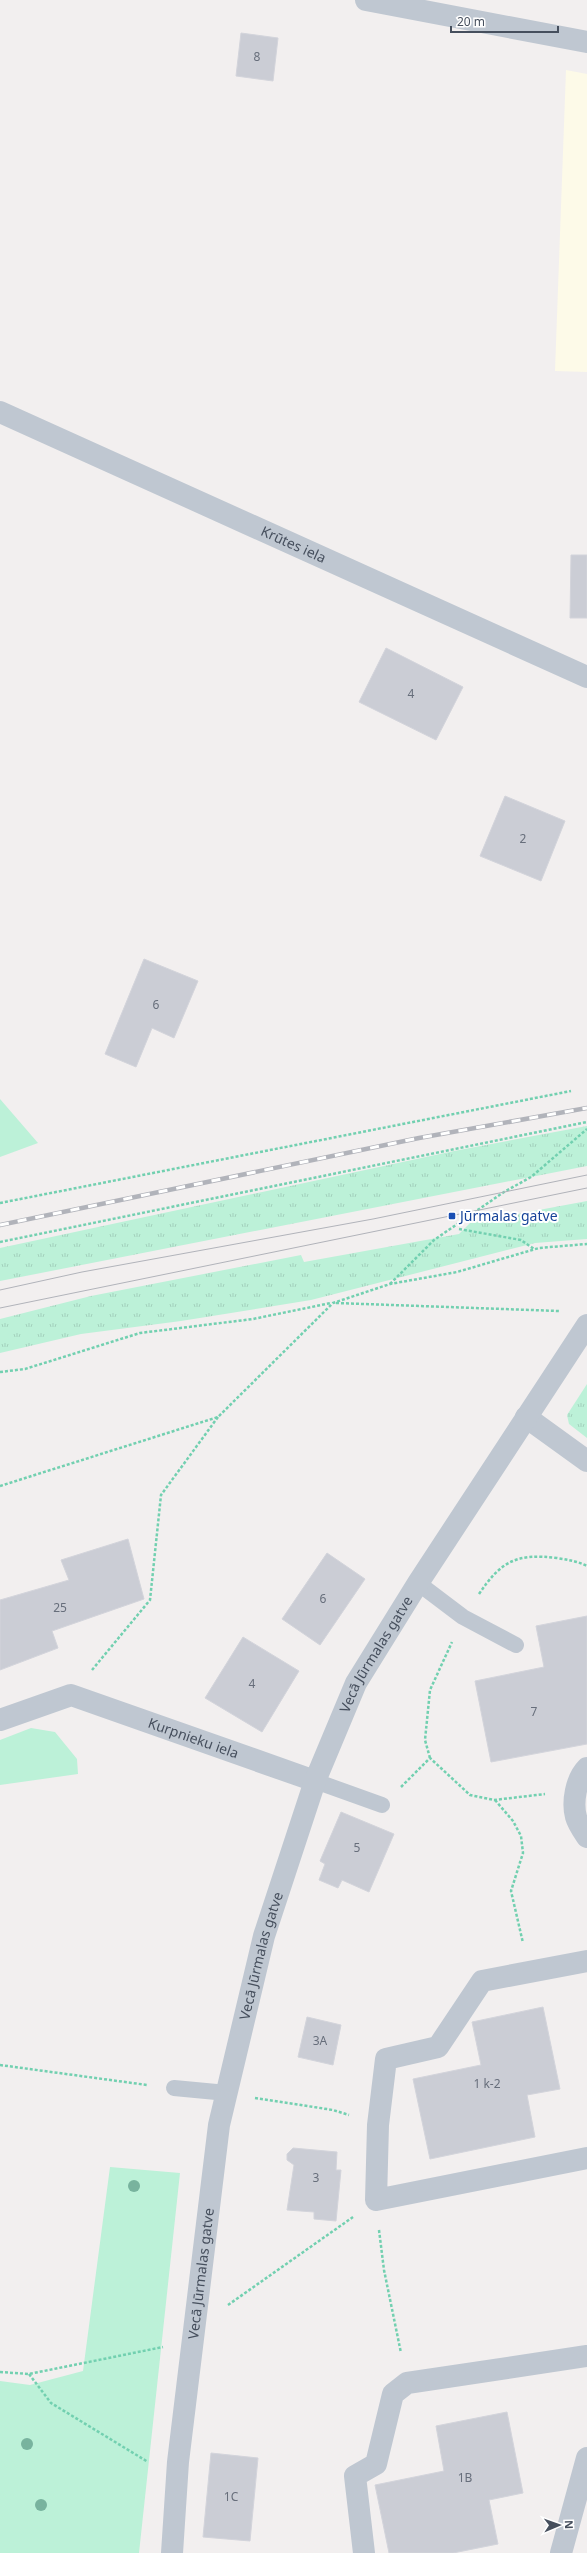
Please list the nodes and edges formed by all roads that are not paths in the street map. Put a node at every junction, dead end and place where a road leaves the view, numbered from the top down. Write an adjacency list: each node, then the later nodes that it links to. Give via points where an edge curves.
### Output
1 (366, 0): 2 (street)
2 (587, 42)
3 (0, 412): 4 (street, Krūtes iela)
4 (587, 677)
5 (587, 1325): 6 (street, Vecā Jūrmalas gatve)
6 (526, 1417): 7 (street); 8 (street, Vecā Jūrmalas gatve)
7 (587, 1461)
8 (418, 1583): 9 (lane, via 463,1617); 12 (street, Vecā Jūrmalas gatve, via 356,1683)
9 (516, 1645)
10 (0, 1720): 12 (street, Kurpnieku iela, via 71,1695)
11 (587, 1768): 14 (street, via 581,1774 576,1793 576,1817)
12 (315, 1781): 13 (lane); 17 (street, Vecā Jūrmalas gatve, via 264,1936)
13 (382, 1805)
14 (587, 1837)
15 (587, 1961): 18 (street, via 482,1981 438,2047 386,2059 378,2125 376,2200)
16 (174, 2088): 17 (lane)
17 (227, 2092): 21 (street, Vecā Jūrmalas gatve, via 219,2125 178,2462)
18 (587, 2158)
19 (587, 2356): 22 (street, via 407,2383 393,2394 376,2464 355,2476)
20 (587, 2458): 23 (street)
21 (172, 2553)
22 (364, 2553)
23 (561, 2553)

